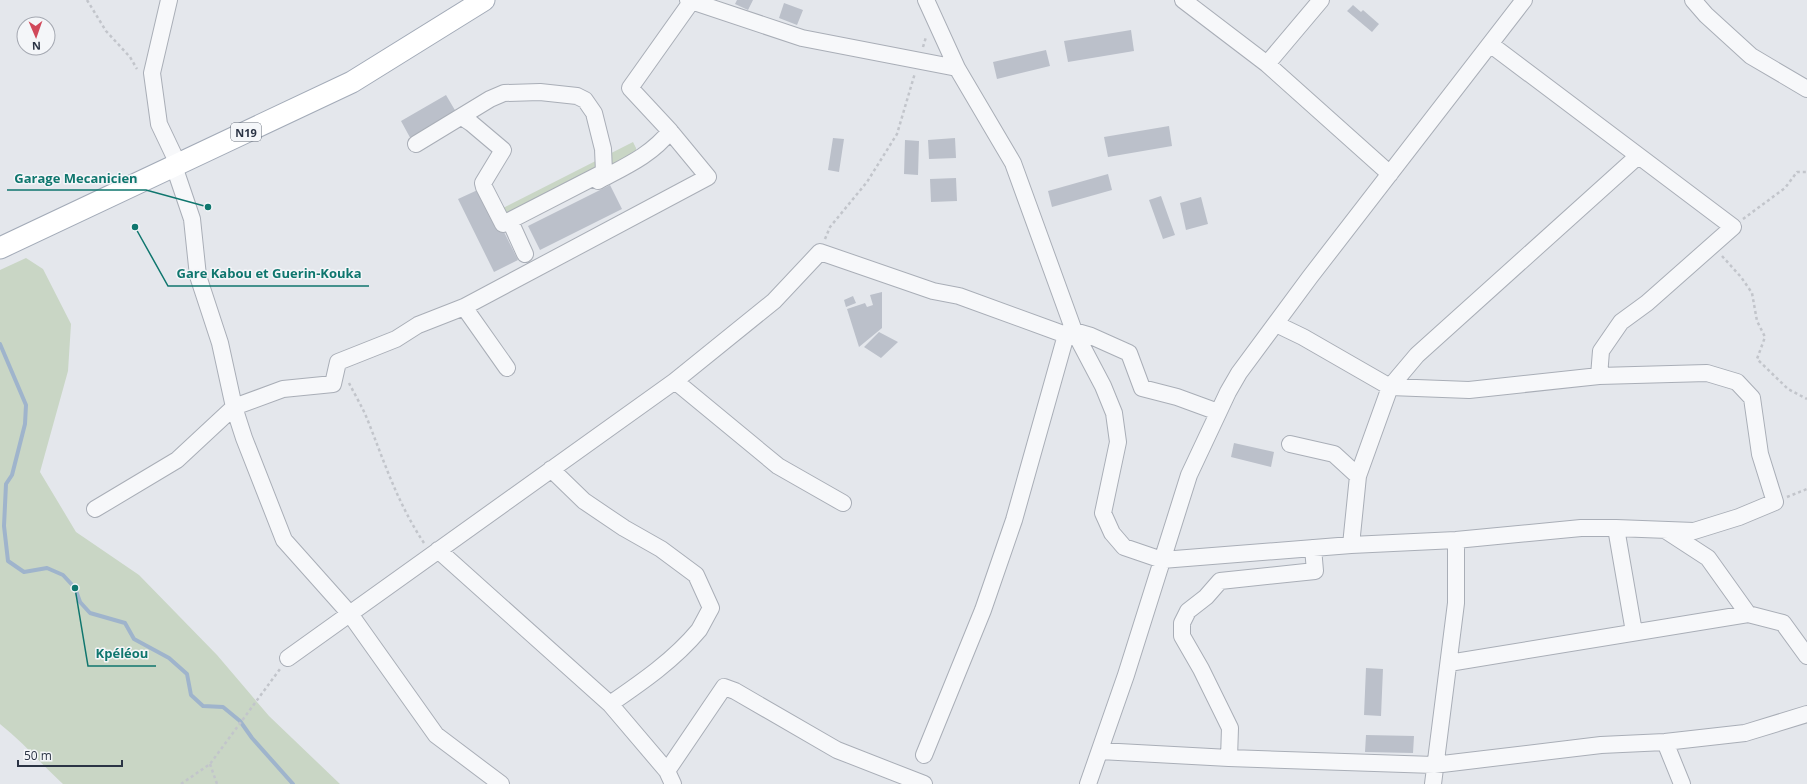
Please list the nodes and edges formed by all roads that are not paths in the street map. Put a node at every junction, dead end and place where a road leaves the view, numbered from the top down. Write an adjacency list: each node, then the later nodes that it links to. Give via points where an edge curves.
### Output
1 (169, 0): 17 (street, via 152,73 159,124)
2 (484, 0): 17 (main road, N19, via 352,82)
3 (926, 0): 11 (street)
4 (1183, 0): 10 (street)
5 (1321, 0): 10 (street)
6 (1524, 0): 9 (street)
7 (1693, 0): 12 (street, via 1752,56)
8 (689, 1): 11 (street, via 802,38); 14 (street, via 630,88)
9 (1490, 44): 16 (street); 19 (street)
10 (1267, 64): 19 (street)
11 (957, 68): 26 (street, via 1013,163)
12 (1807, 89)
13 (462, 117): 15 (street); 18 (street, via 504,93 540,92 577,96 585,100 594,113 603,148); 21 (street, via 503,150 486,177 484,187 503,224)
14 (670, 131): 18 (street, via 650,152); 24 (street, via 708,177)
15 (416, 144)
16 (1638, 156): 28 (street, via 1733,227 1647,303 1621,322 1601,351); 30 (street, via 1417,355)
17 (176, 165): 22 (main road, N19); 31 (street, via 192,219 198,276 220,343)
18 (606, 174): 20 (street); 21 (street)
19 (1390, 174): 25 (street)
20 (591, 185)
21 (510, 221): 23 (street)
22 (0, 248)
23 (525, 254)
24 (464, 307): 27 (street); 31 (street, via 418,325 396,339 338,362 333,384 284,389)
25 (1276, 324): 30 (street); 32 (street, via 1239,373)
26 (1070, 333): 29 (street, via 959,296 933,291 820,252 774,301); 32 (street, via 1091,336 1130,353 1142,388); 44 (street, via 1103,386 1114,413 1118,442 1103,513 1107,524 1124,547); 55 (street, via 1014,520 983,610)
27 (507, 368)
28 (1599, 376): 30 (street, via 1469,390); 39 (street, via 1707,373 1737,382 1752,398 1760,454 1775,502 1694,531)
29 (675, 381): 34 (street); 36 (street, via 778,466)
30 (1390, 386): 35 (street)
31 (234, 407): 37 (street, via 177,460); 45 (street, via 284,540)
32 (1218, 412): 44 (street, via 1189,475)
33 (1290, 444): 35 (street, via 1334,454)
34 (551, 469): 43 (street); 51 (street, via 584,501 696,574 711,608 699,629 670,660)
35 (1358, 476): 41 (street)
36 (843, 503)
37 (95, 510)
38 (1616, 528): 39 (street); 40 (street, via 1581,528); 47 (street)
39 (1664, 529): 46 (street, via 1708,558)
40 (1456, 540): 41 (street); 50 (street, via 1456,603)
41 (1351, 545): 42 (street)
42 (1314, 548): 44 (street); 56 (street, via 1315,571 1220,581 1206,597 1188,611 1182,623 1182,636 1230,728)
43 (435, 553): 45 (street); 51 (street)
44 (1162, 560): 54 (street)
45 (350, 614): 49 (street); 59 (street, via 436,734)
46 (1748, 614): 47 (street); 48 (street, via 1783,623)
47 (1634, 632): 50 (street)
48 (1807, 656)
49 (288, 658)
50 (1449, 663): 57 (street)
51 (610, 704): 58 (street)
52 (1807, 714): 53 (street, via 1745,733)
53 (1665, 742): 57 (street, via 1602,745); 63 (street)
54 (1100, 751): 56 (street); 61 (street)
55 (924, 755)
56 (1229, 758): 57 (street)
57 (1434, 765): 62 (street)
58 (670, 778): 60 (street, via 724,687 837,750)
59 (501, 784)
60 (924, 784)
61 (1088, 784)
62 (1433, 784)
63 (1682, 784)

